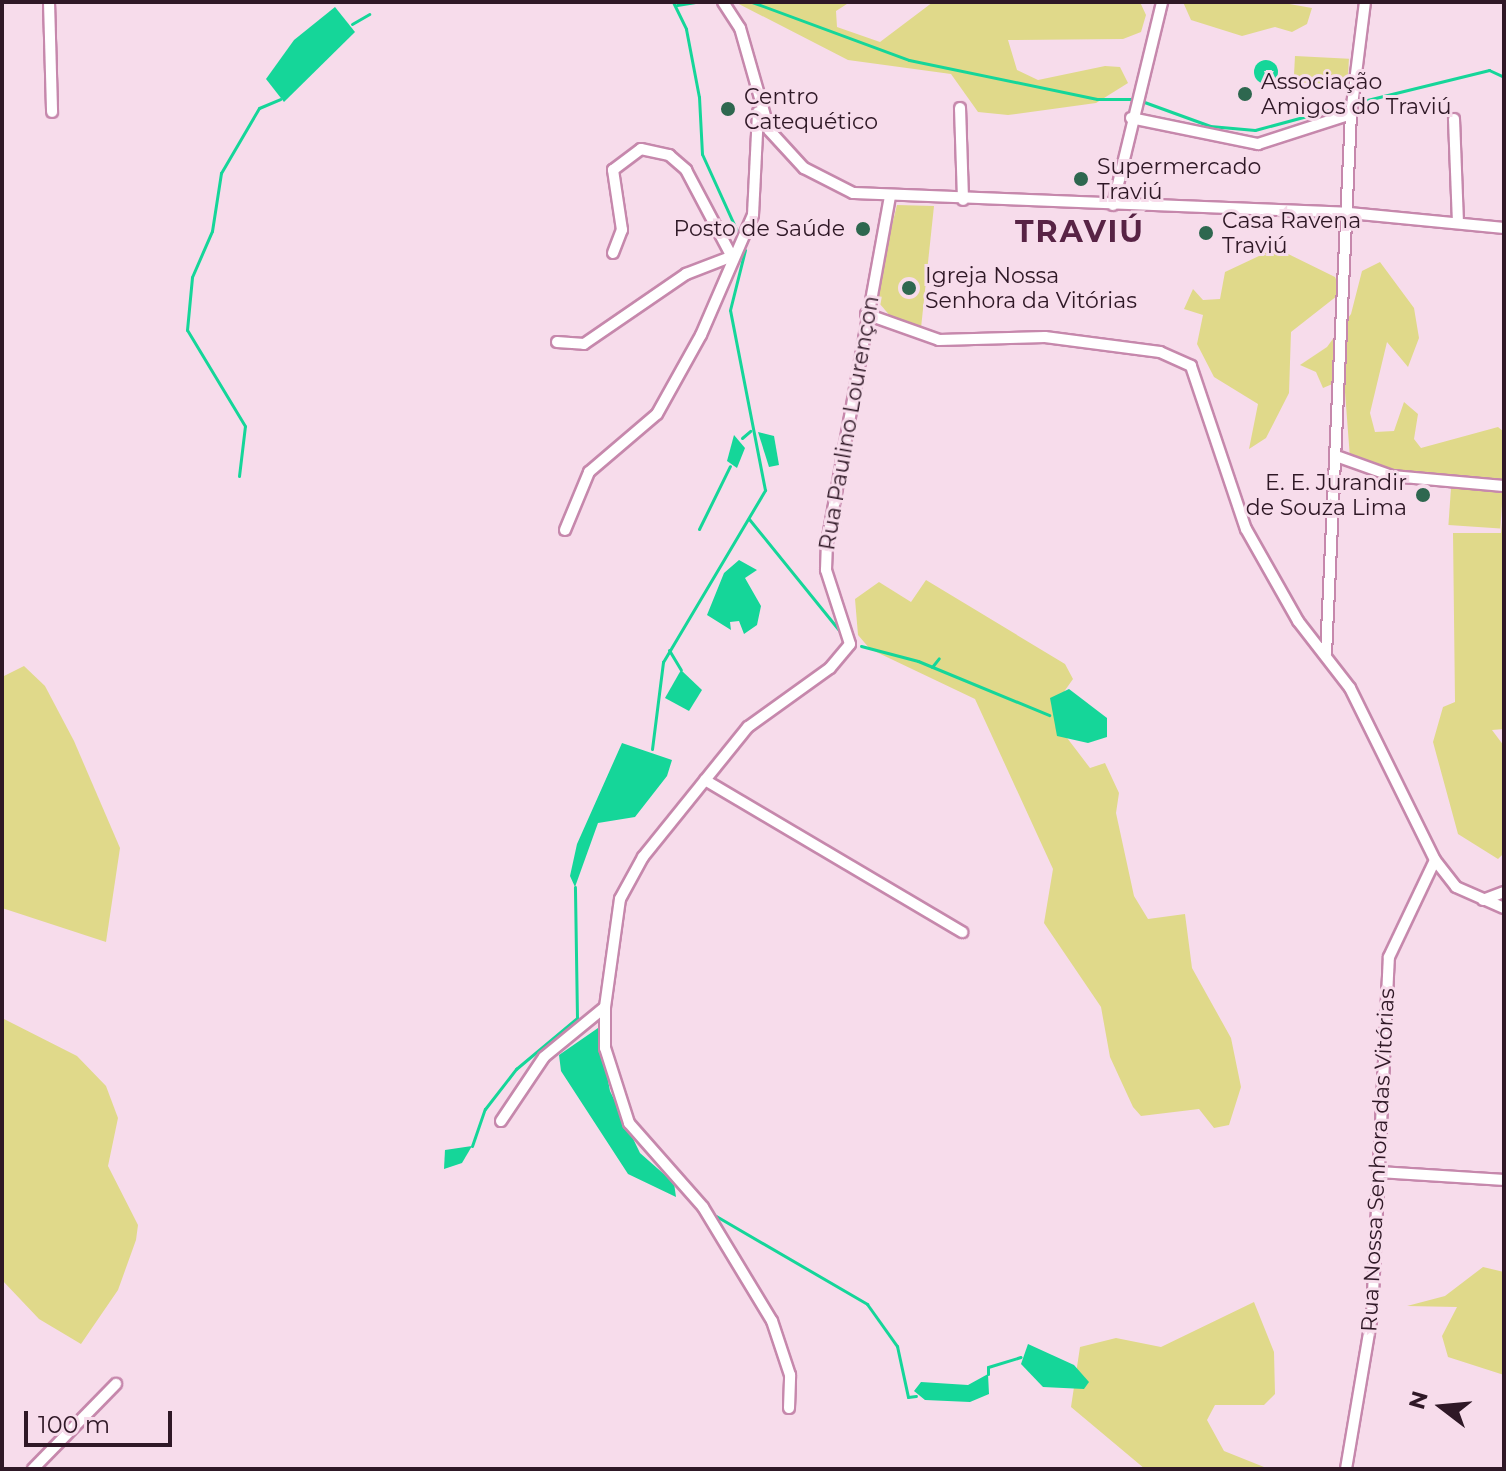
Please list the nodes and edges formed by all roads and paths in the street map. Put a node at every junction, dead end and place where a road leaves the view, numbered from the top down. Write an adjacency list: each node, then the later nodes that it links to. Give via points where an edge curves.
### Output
1 (49, 2): 7 (street)
2 (723, 2): 6 (street, via 749,54)
3 (1162, 2): 9 (street)
4 (1365, 2): 8 (street)
5 (960, 108): 12 (street)
6 (758, 110): 11 (street, via 778,142 817,177); 18 (street, via 753,215)
7 (52, 112)
8 (1351, 114): 9 (street, via 1258,144); 14 (street)
9 (1131, 118): 13 (street)
10 (1454, 119): 15 (street)
11 (890, 198): 12 (street); 19 (street, Rua Paulino Lourençon)
12 (963, 200): 13 (street)
13 (1113, 205): 14 (street)
14 (1349, 213): 15 (street); 21 (street)
15 (1458, 223): 16 (street)
16 (1504, 228)
17 (613, 253): 18 (street, via 622,230 613,170 641,149 669,155 686,170)
18 (730, 256): 20 (street, via 686,274 584,344); 23 (street, via 675,384 643,432 589,472)
19 (866, 314): 24 (street, via 939,340 1045,337 1160,352 1191,366 1246,529); 25 (street, Rua Paulino Lourençon, via 826,557 850,644 830,668 748,727)
20 (557, 342)
21 (1339, 457): 22 (street, via 1392,476); 24 (street)
22 (1504, 486)
23 (565, 530)
24 (1326, 654): 26 (street)
25 (705, 780): 30 (street); 31 (street, Rua Paulino Lourençon, via 628,879)
26 (1435, 860): 28 (street, via 1456,887); 33 (street, Rua Nossa Senhora das Vitórias, via 1389,957)
27 (1504, 892): 28 (street)
28 (1483, 900): 29 (street)
29 (1504, 908)
30 (962, 932)
31 (605, 1007): 32 (street, via 544,1057); 36 (street, Rua Paulino Lourençon, via 605,1048 629,1123 703,1207 772,1321 790,1375)
32 (501, 1121)
33 (1380, 1172): 34 (street); 38 (street, Rua Nossa Senhora das Vitórias, via 1372,1315)
34 (1504, 1180)
35 (116, 1384): 37 (street)
36 (789, 1408)
37 (33, 1469)
38 (1346, 1469)

